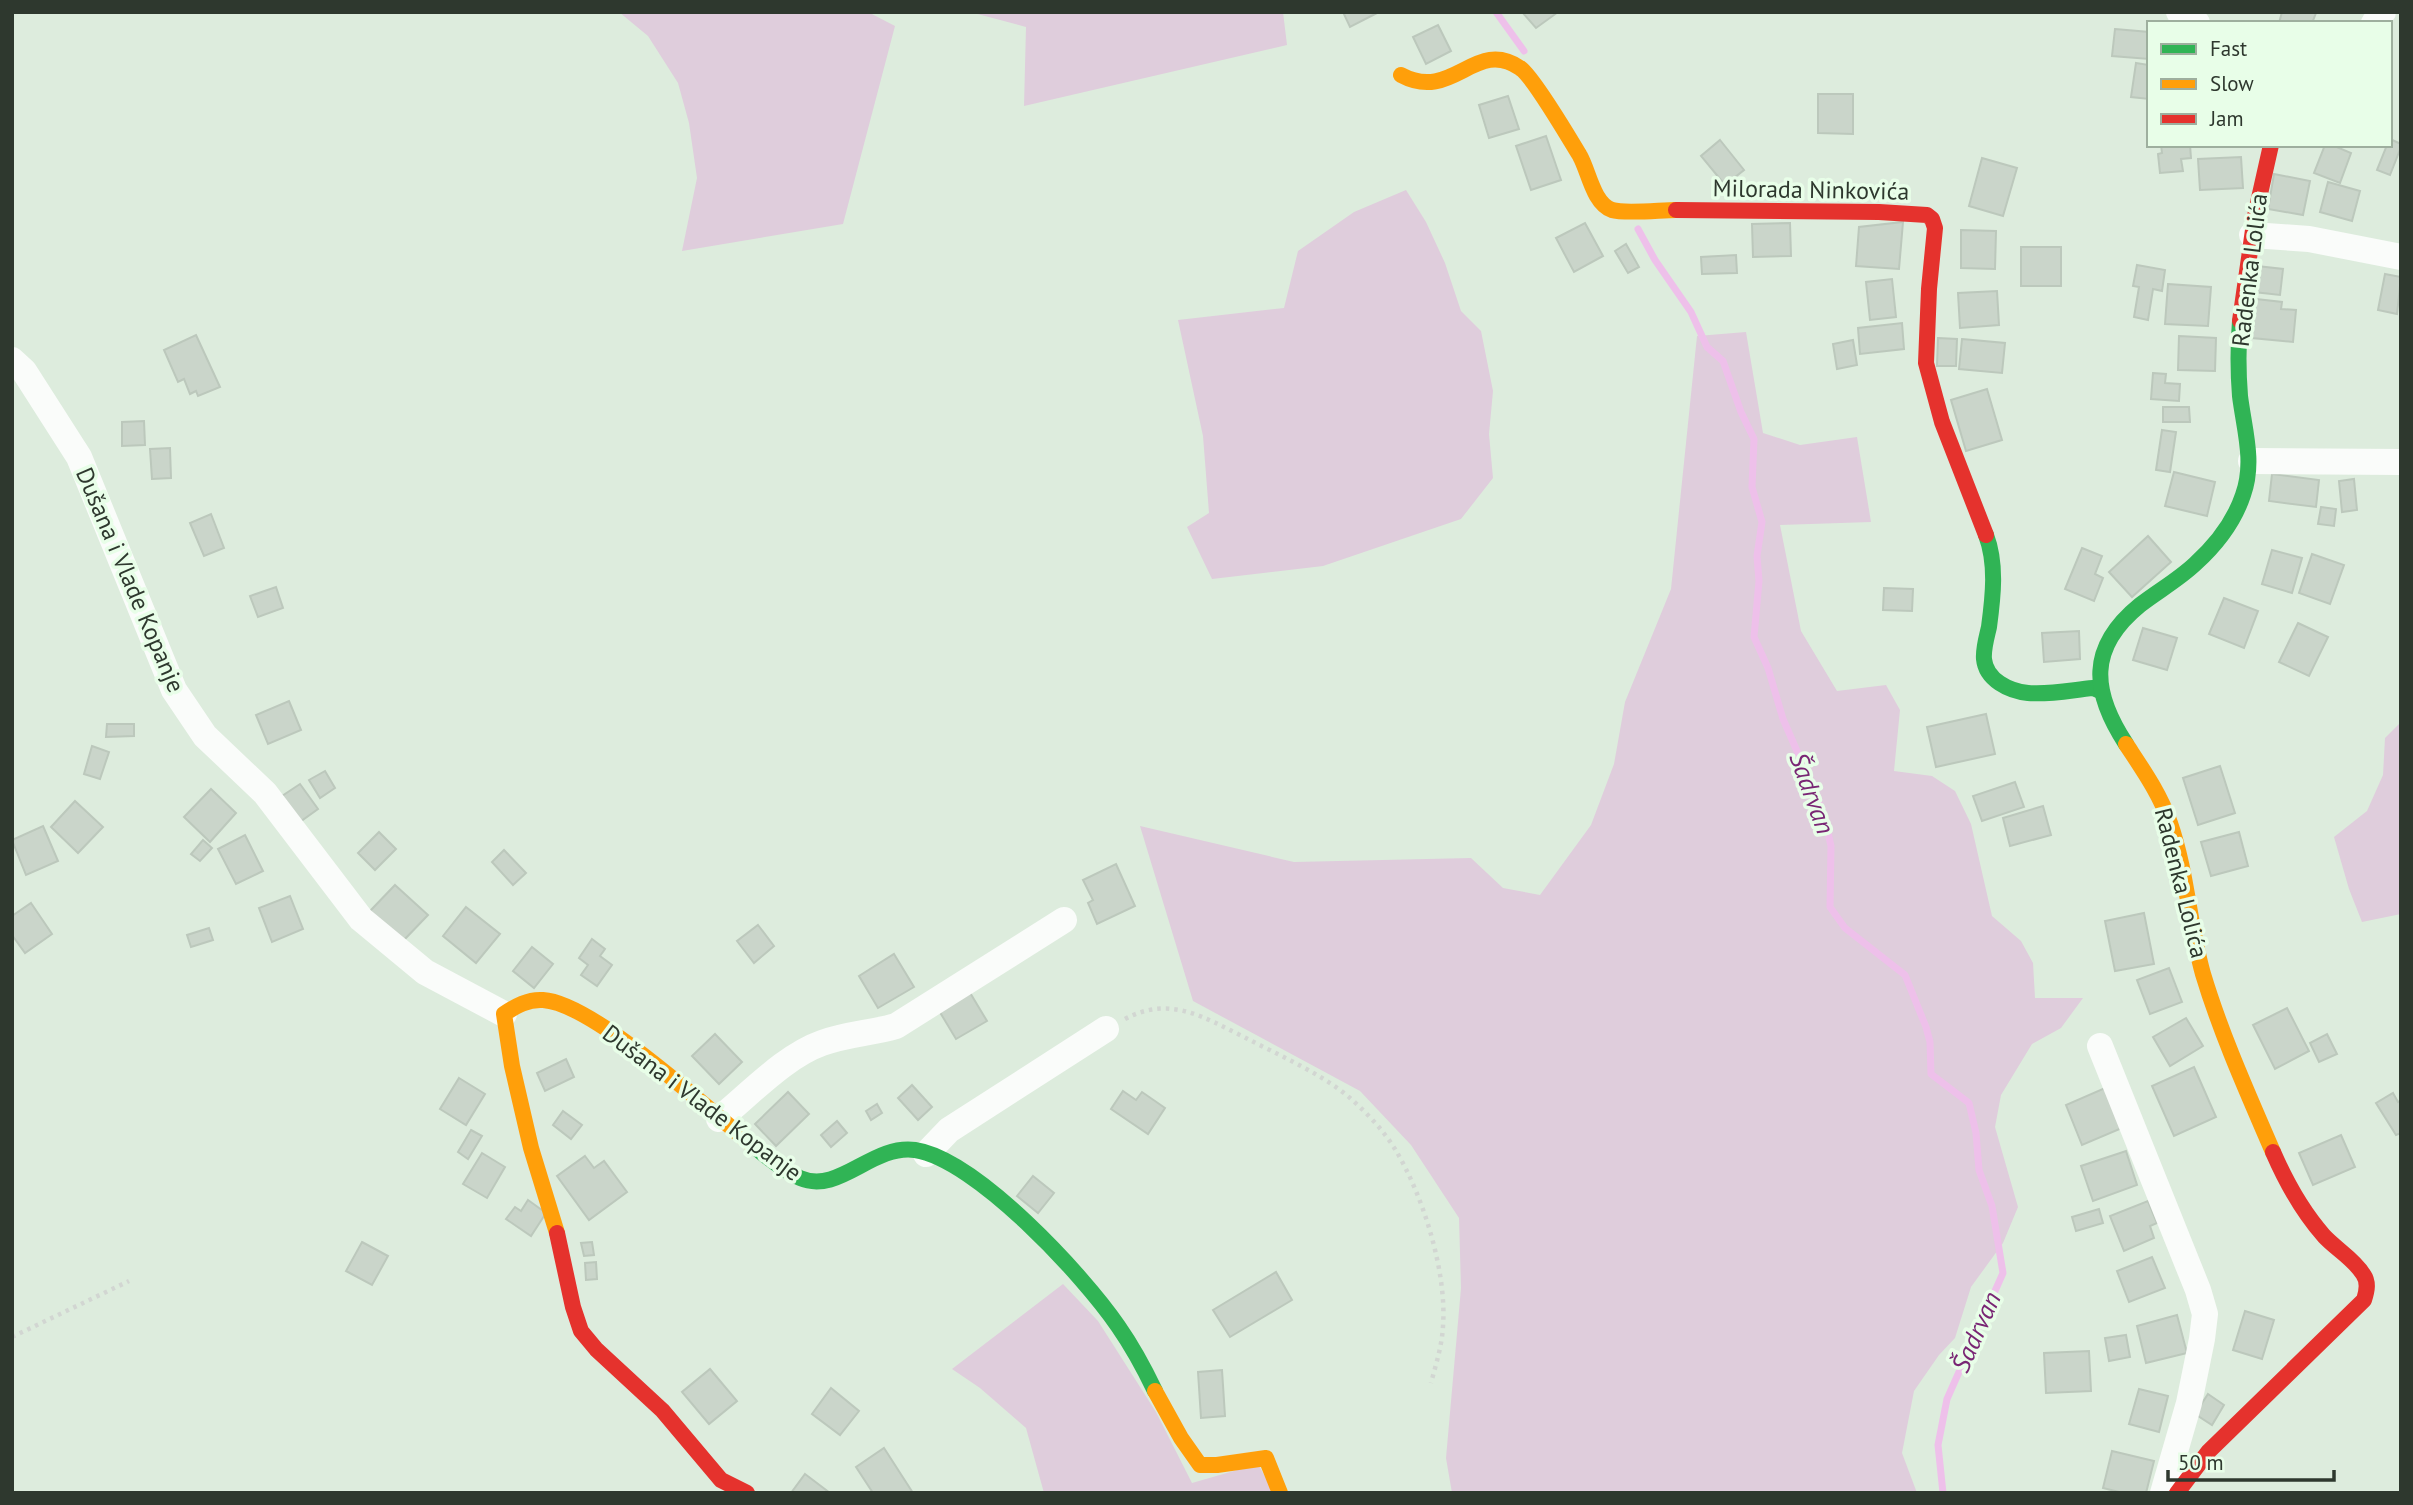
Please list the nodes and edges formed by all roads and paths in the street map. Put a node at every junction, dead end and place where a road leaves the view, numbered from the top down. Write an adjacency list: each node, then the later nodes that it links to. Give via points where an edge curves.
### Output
1 (1401, 75): 8 (street, Milorada Ninkovića, via 1429,84 1488,58 1514,61 1581,158 1601,203 1613,210 1898,213 1933,219 1926,363 1945,432 1989,543 1994,591 1984,660 1987,669 2001,687 2015,693)
2 (2271, 147): 3 (street, Radenka Lolića)
3 (2252, 236): 4 (street, via 2309,239); 6 (street, Radenka Lolića, via 2238,331 2238,370)
4 (2401, 257)
5 (12, 360): 10 (street, Dušana i Vlade Kopanje, via 24,370 79,457 174,690 205,736 265,793 361,919 425,972)
6 (2251, 461): 7 (street); 8 (street, Radenka Lolića, via 2240,501 2210,551 2136,607 2110,637 2101,661)
7 (2401, 462)
8 (2100, 691): 22 (street, Radenka Lolića, via 2104,706 2162,802 2190,903 2200,962 2226,1040 2271,1146 2320,1234 2359,1267 2369,1285 2364,1300 2208,1452)
9 (1063, 919): 13 (street, via 896,1026 835,1039 798,1054)
10 (504, 1014): 13 (street, Dušana i Vlade Kopanje, via 524,1000 571,1006 643,1056); 18 (street, via 530,1148 554,1219 581,1331 662,1410 709,1468)
11 (1106, 1029): 14 (street, via 949,1130); 17 (path, via 1139,1011 1164,1007 1196,1013 1299,1065 1348,1096 1376,1122 1401,1159 1432,1231 1444,1303)
12 (2100, 1046): 21 (street, via 2205,1314 2189,1403)
13 (719, 1119): 14 (street, Dušana i Vlade Kopanje, via 791,1175 813,1183 843,1175 881,1153 914,1150)
14 (926, 1154): 20 (street, Dušana i Vlade Kopanje, via 963,1171 1003,1203 1100,1299 1200,1465 1214,1468 1266,1458)
15 (129, 1281): 16 (path)
16 (12, 1337)
17 (1431, 1383)
18 (712, 1486): 19 (street)
19 (747, 1493)
20 (1280, 1493)
21 (2163, 1493)
22 (2177, 1493)

